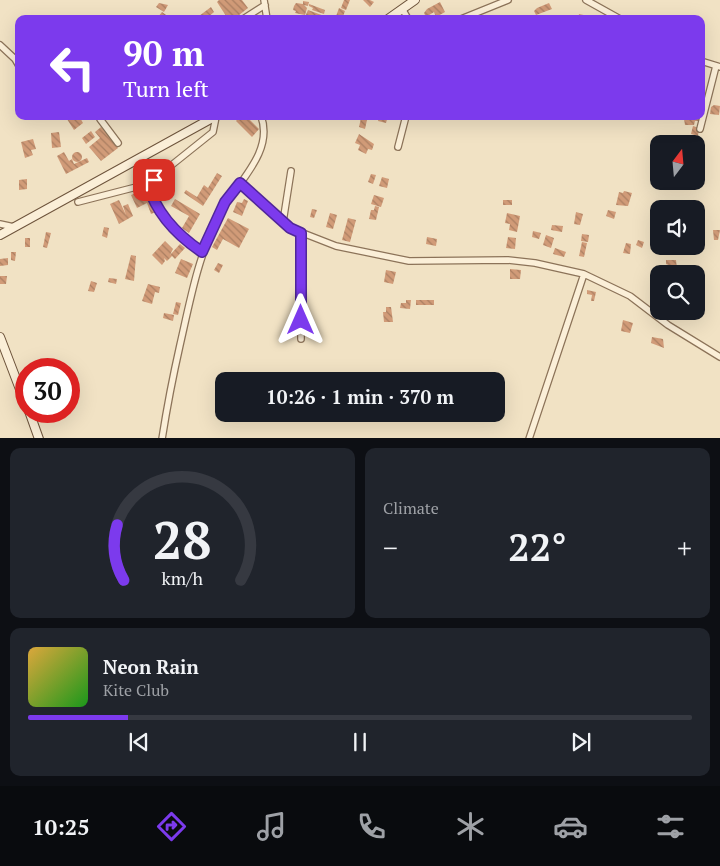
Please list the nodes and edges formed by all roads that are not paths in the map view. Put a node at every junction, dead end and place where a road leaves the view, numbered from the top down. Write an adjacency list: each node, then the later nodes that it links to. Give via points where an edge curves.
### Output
1 (415, 0): 5 (main road)
2 (508, 0): 10 (street)
3 (586, 0): 11 (street)
4 (265, 2): 6 (street); 7 (street)
5 (403, 10): 8 (main road); 9 (street)
6 (248, 15)
7 (267, 15)
8 (395, 15)
9 (406, 15)
10 (471, 15)
11 (613, 15)
12 (0, 45): 13 (street)
13 (15, 59)
14 (705, 62): 15 (street)
15 (718, 67): 16 (street)
16 (705, 112)
17 (102, 120): 24 (street)
18 (209, 120): 32 (main road)
19 (215, 120): 28 (street, via 213,132)
20 (263, 120): 27 (street, via 265,134 261,148)
21 (405, 120): 25 (street)
22 (703, 120): 23 (street)
23 (700, 129)
24 (118, 142)
25 (398, 147)
26 (291, 172): 30 (street)
27 (240, 183): 30 (street); 35 (street, via 225,202)
28 (148, 184): 29 (street); 35 (street, via 152,199 164,217)
29 (78, 202)
30 (283, 222): 33 (street)
31 (0, 224): 32 (street)
32 (14, 227): 34 (main road)
33 (301, 233): 36 (street, via 336,246 402,260 508,260); 38 (street)
34 (0, 235)
35 (202, 252): 43 (street, via 174,368)
36 (584, 274): 39 (street, via 630,296 668,325); 44 (street)
37 (0, 337): 40 (main road)
38 (301, 339)
39 (720, 357)
40 (15, 376)
41 (33, 423): 42 (main road)
42 (39, 438)
43 (162, 438)
44 (529, 438)

